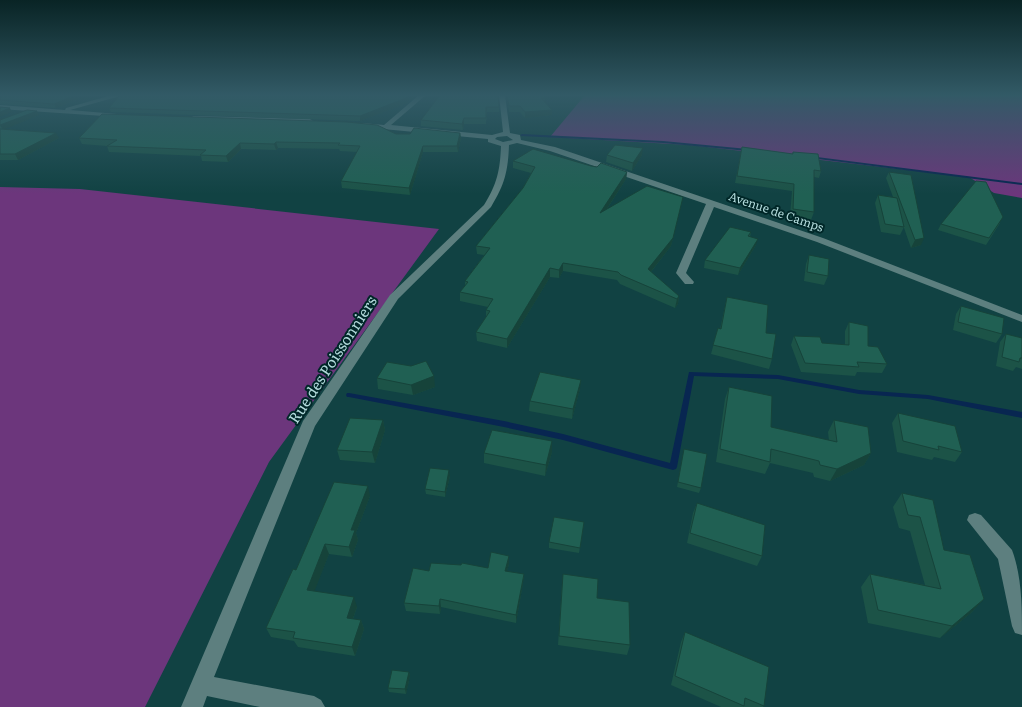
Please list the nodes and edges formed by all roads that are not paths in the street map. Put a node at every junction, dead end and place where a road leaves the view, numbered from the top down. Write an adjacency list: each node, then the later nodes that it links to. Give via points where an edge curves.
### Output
1 (407, 128): 3 (street)
2 (508, 128): 3 (street, Rue des Poissonniers)
3 (510, 140): 4 (street, Avenue de Camps, via 552,149); 9 (street, Rue des Poissonniers, via 504,171 487,207 394,297 308,425)
4 (711, 203): 5 (street, via 681,273); 6 (street, Avenue de Camps, via 820,240)
5 (689, 282)
6 (1022, 319)
7 (976, 520): 8 (street, via 1006,556)
8 (1022, 626)
9 (201, 686): 10 (street, Rue des Poissonniers); 11 (street)
10 (192, 707)
11 (314, 707)

